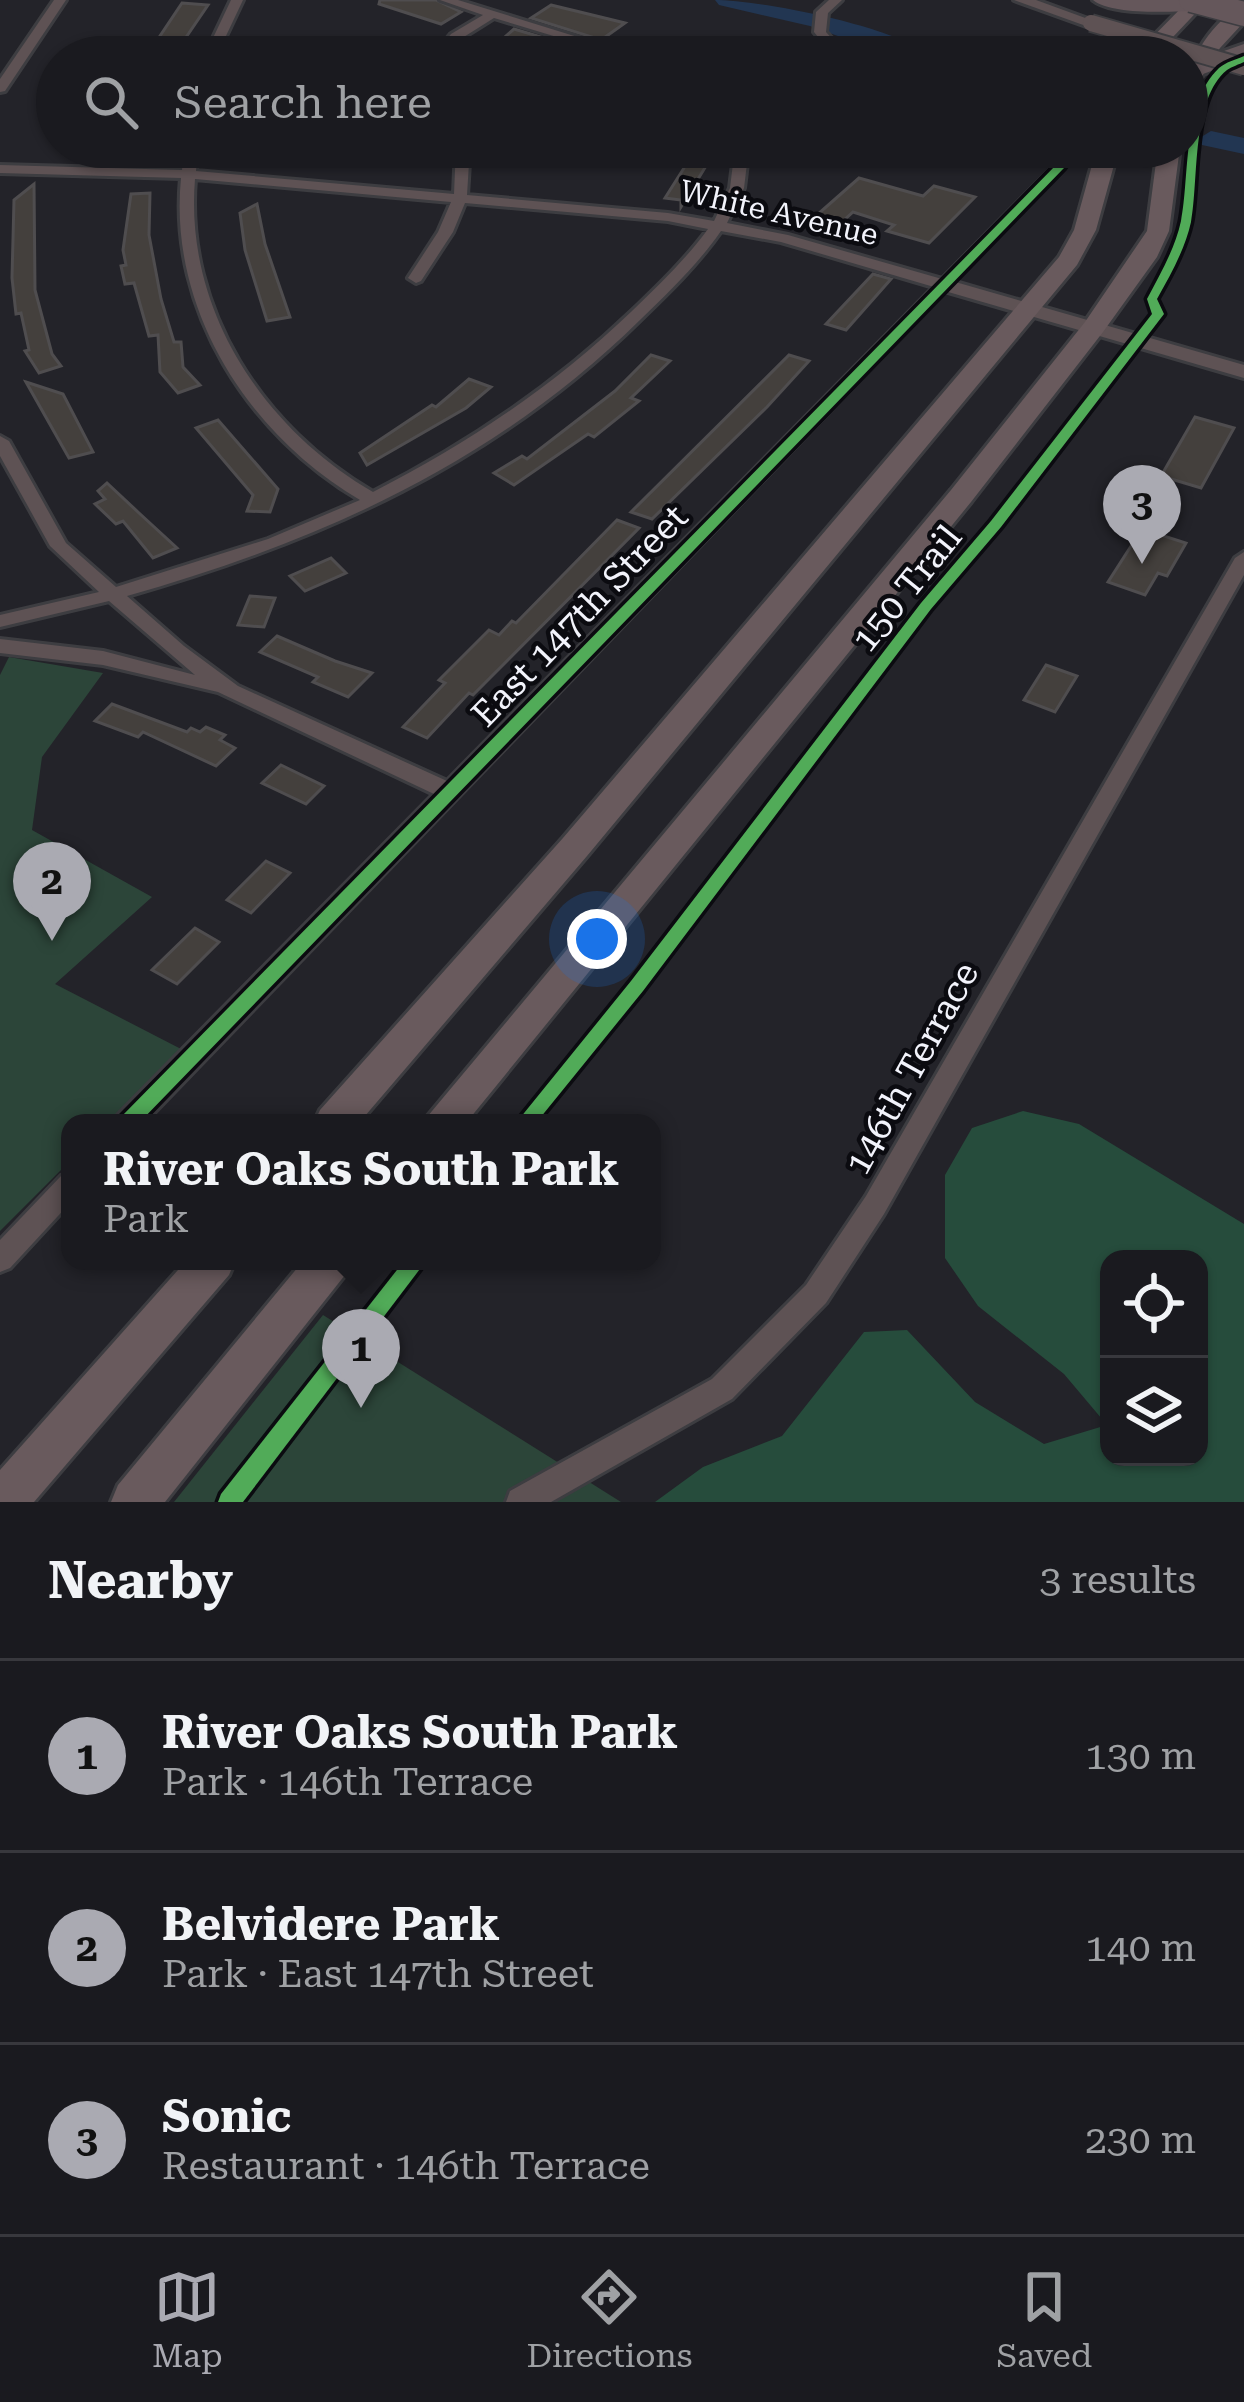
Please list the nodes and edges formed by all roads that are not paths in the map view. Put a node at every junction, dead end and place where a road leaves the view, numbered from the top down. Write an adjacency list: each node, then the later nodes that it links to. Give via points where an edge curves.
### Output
1 (60, 0): 23 (street)
2 (237, 0): 11 (street)
3 (446, 0): 10 (street)
4 (836, 0): 14 (street, via 822,12)
5 (1021, 0): 9 (street)
6 (1104, 0): 7 (highway)
7 (1192, 5): 8 (highway); 17 (main road)
8 (1237, 8): 19 (main road)
9 (1089, 12): 15 (highway); 16 (street, bridge)
10 (492, 14): 12 (street); 13 (street)
11 (220, 36)
12 (457, 36)
13 (566, 36)
14 (823, 36)
15 (1148, 36)
16 (1157, 36)
17 (1163, 36)
18 (1244, 51): 22 (highway)
19 (1208, 52)
20 (1208, 54): 21 (street, bridge)
21 (1244, 67)
22 (1208, 69)
23 (0, 88)
24 (188, 168): 31 (street)
25 (462, 168): 32 (street)
26 (744, 168): 33 (street)
27 (1058, 168): 35 (street, East 147th Street)
28 (1102, 168): 36 (main road, via 1070,260)
29 (1166, 168): 37 (main road, via 1158,231)
30 (0, 169): 31 (street, White Avenue)
31 (187, 174): 32 (street, White Avenue); 40 (street, via 190,252 222,345 278,426 320,467)
32 (460, 198): 33 (street, White Avenue); 34 (street)
33 (718, 225): 35 (street, White Avenue); 40 (street, via 575,372)
34 (416, 278)
35 (945, 285): 36 (street, White Avenue); 46 (street, East 147th Street)
36 (1030, 309): 37 (street, White Avenue); 48 (main road)
37 (1094, 327): 38 (street, White Avenue); 49 (main road)
38 (1244, 372)
39 (0, 441): 42 (street, via 59,547)
40 (375, 501): 42 (street, via 276,545)
41 (1244, 558): 56 (street, 146th Terrace, via 875,1205 816,1294 722,1389)
42 (118, 596): 43 (street); 45 (street)
43 (0, 622)
44 (0, 646): 45 (street, via 103,658)
45 (231, 691): 46 (street)
46 (448, 791): 47 (street, East 147th Street)
47 (136, 1114)
48 (342, 1114)
49 (449, 1114)
50 (61, 1194): 51 (street)
51 (0, 1258)
52 (206, 1270): 54 (main road)
53 (323, 1270): 55 (main road)
54 (3, 1502)
55 (135, 1502)
56 (521, 1502)

